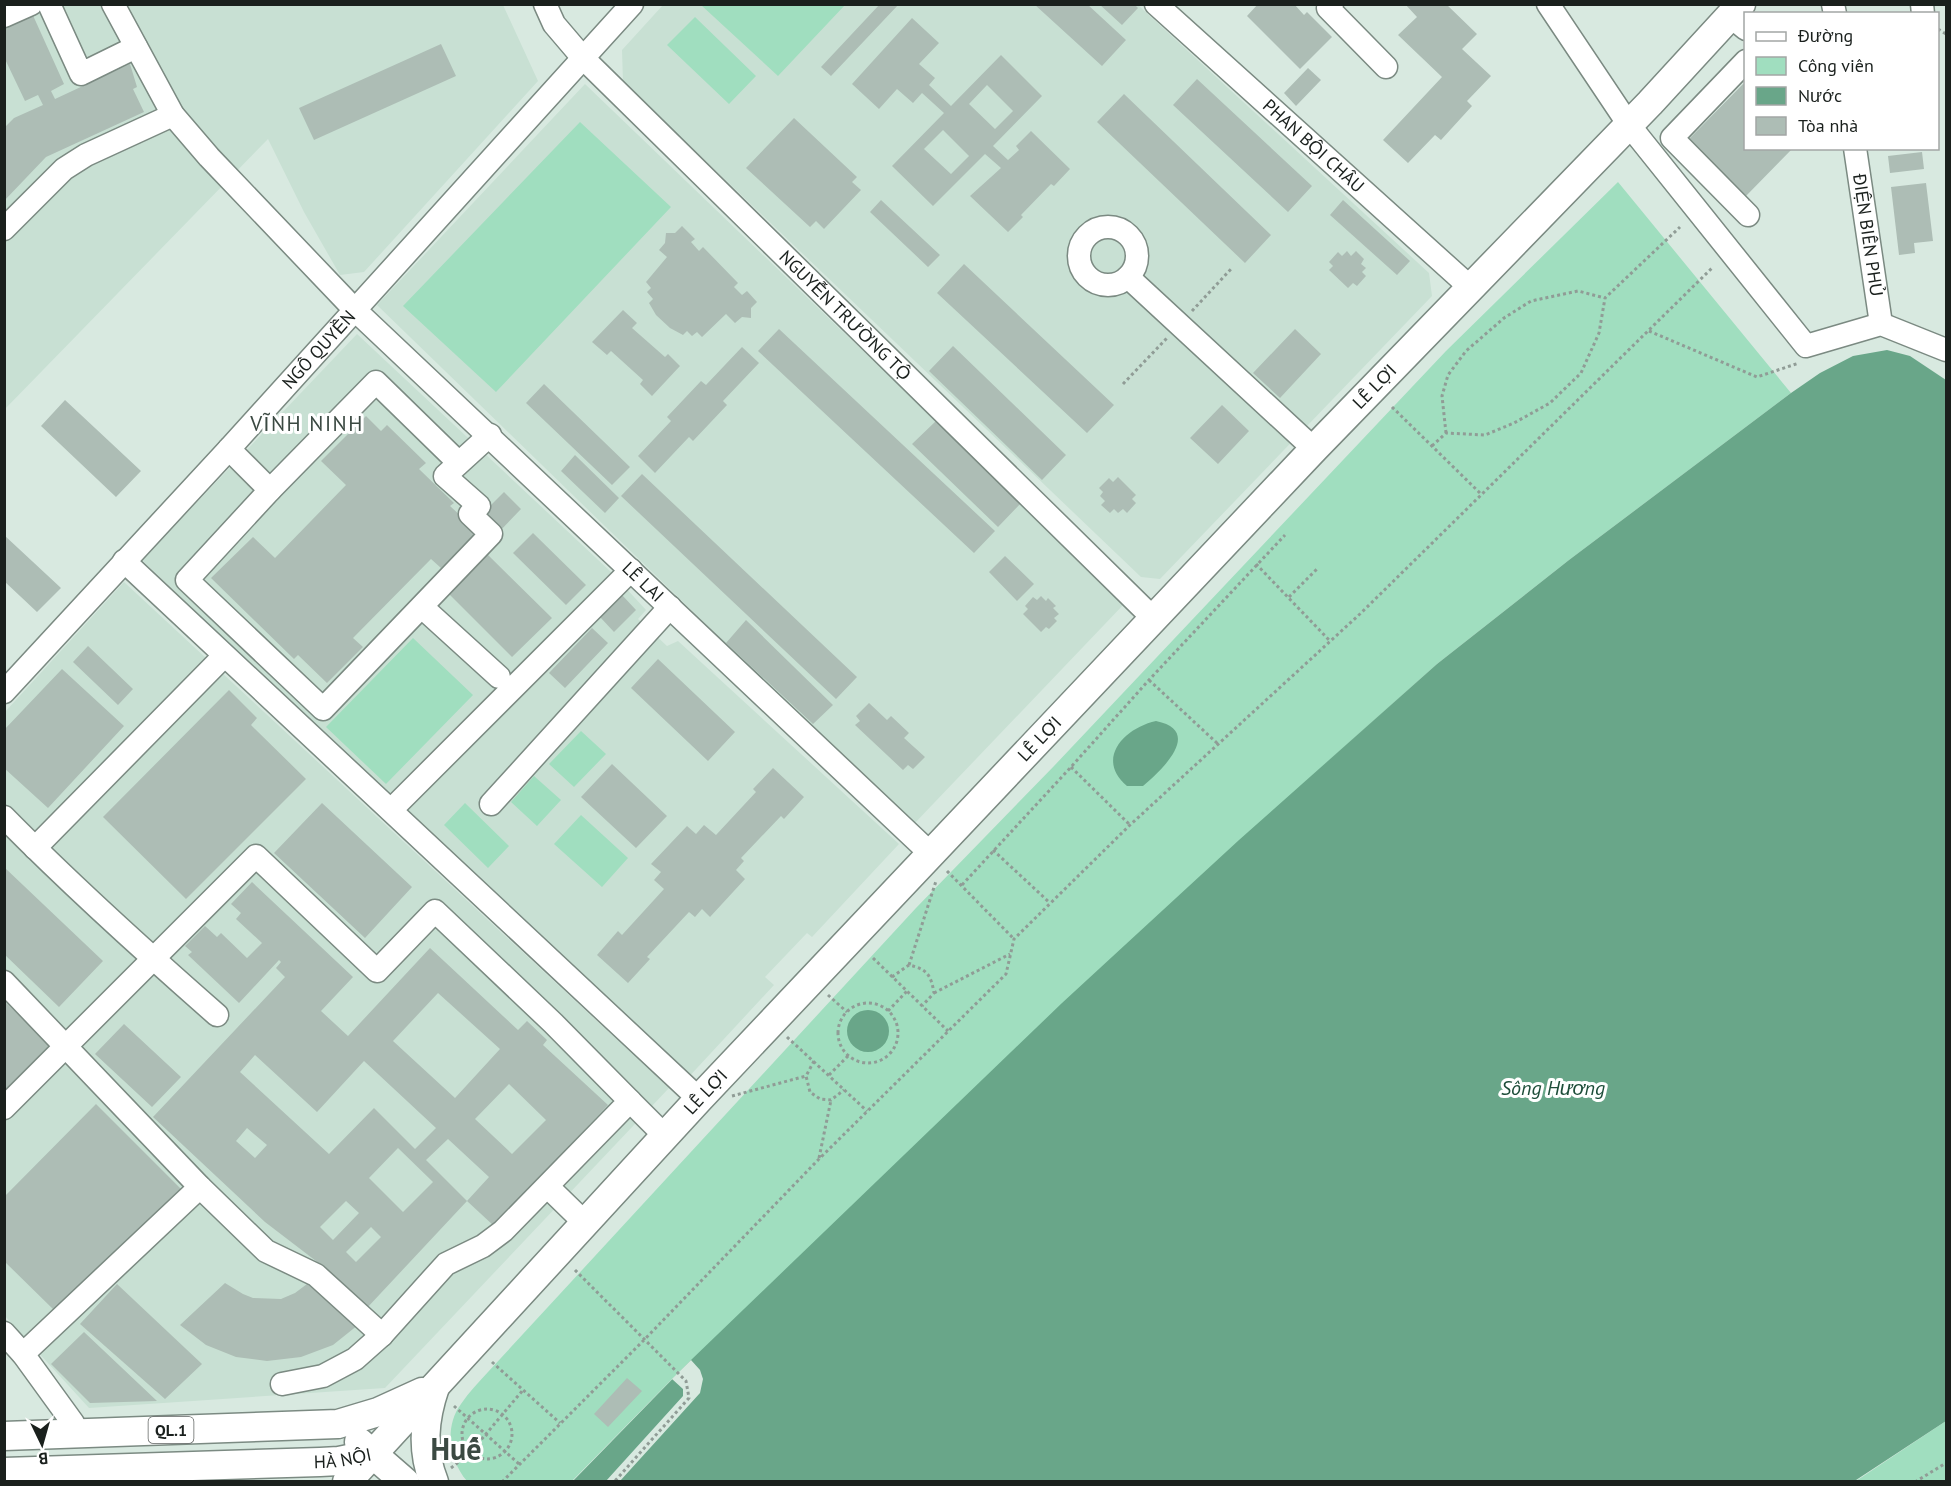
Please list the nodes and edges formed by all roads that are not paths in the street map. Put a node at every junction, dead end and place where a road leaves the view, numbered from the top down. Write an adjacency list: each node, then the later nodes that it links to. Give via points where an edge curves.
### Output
1 (31, 4): 9 (street)
2 (49, 4): 11 (street, via 81,74)
3 (113, 4): 11 (street, LÊ LAI)
4 (545, 4): 12 (street, NGUYỄN TRƯỜNG TỘ, via 554,24)
5 (632, 4): 12 (street, NGÔ QUYỀN)
6 (1156, 4): 21 (street, PHAN BỘI CHÂU)
7 (1332, 4): 14 (street, via 1328,9)
8 (1548, 4): 16 (street)
9 (4, 16)
10 (1739, 16): 16 (main road, LÊ LỢI)
11 (136, 47): 15 (street, LÊ LAI)
12 (583, 58): 22 (street, NGÔ QUYỀN); 34 (street, NGUYỄN TRƯỜNG TỘ)
13 (1744, 64): 18 (street, via 1672,138)
14 (1386, 67)
15 (173, 115): 19 (street, via 63,169); 22 (street, LÊ LAI)
16 (1629, 125): 21 (main road, LÊ LỢI); 23 (street, via 1806,346)
17 (1855, 150): 23 (street, ĐIỆN BIÊN PHỦ)
18 (1748, 215)
19 (4, 229)
20 (1128, 277): 27 (street)
21 (1470, 288): 27 (main road, LÊ LỢI)
22 (355, 310): 25 (street, LÊ LAI); 26 (street, NGÔ QUYỀN)
23 (1881, 324): 24 (street)
24 (1947, 350)
25 (490, 435): 28 (street); 31 (street, LÊ LAI)
26 (229, 449): 29 (street); 30 (street, NGÔ QUYỀN)
27 (1314, 449): 34 (main road, LÊ LỢI)
28 (459, 463): 29 (street, via 376,382); 32 (street, via 445,476 478,506 470,514 491,534)
29 (270, 490): 32 (street, via 188,580 323,709)
30 (124, 561): 35 (street); 37 (street, NGÔ QUYỀN)
31 (631, 570): 33 (street, LÊ LAI); 39 (street)
32 (422, 607): 36 (street)
33 (670, 607): 38 (street); 42 (street, LÊ LAI)
34 (1154, 619): 42 (main road, LÊ LỢI)
35 (224, 656): 39 (street); 41 (street)
36 (499, 677)
37 (4, 692)
38 (491, 804)
39 (391, 810): 47 (street)
40 (4, 817): 41 (street)
41 (35, 848): 43 (street)
42 (939, 862): 47 (main road, LÊ LỢI)
43 (154, 960): 45 (street); 46 (street); 48 (street, via 256,856 377,971 435,911)
44 (4, 982): 46 (street)
45 (217, 1015)
46 (67, 1047): 49 (street); 51 (street)
47 (699, 1099): 50 (main road, LÊ LỢI)
48 (630, 1101): 50 (street); 52 (street)
49 (4, 1108)
50 (665, 1136): 53 (main road, LÊ LỢI)
51 (200, 1187): 55 (street, via 266,1251 316,1275); 56 (street)
52 (548, 1187): 53 (street); 55 (street, via 483,1246 446,1264)
53 (585, 1223): 58 (main road, LÊ LỢI)
54 (4, 1333): 56 (street)
55 (382, 1335): 57 (street, via 355,1359 323,1376)
56 (23, 1354): 60 (street)
57 (282, 1384)
58 (436, 1384): 59 (main road, via 378,1412); 62 (main road, LÊ LỢI); 65 (main road, via 424,1430 426,1453)
59 (338, 1424): 60 (main road, HÀ NỘI / QL.1); 62 (main road, HÀ NỘI)
60 (78, 1434): 61 (main road, HÀ NỘI / QL.1); 66 (main road)
61 (4, 1436)
62 (373, 1454): 63 (main road, HÀ NỘI / QL.1, via 339,1461); 68 (main road, LÊ LỢI); 69 (main road)
63 (284, 1463): 66 (main road, HÀ NỘI / QL.1); 67 (main road, via 301,1471)
64 (4, 1472): 66 (main road, HÀ NỘI / QL.1)
65 (442, 1475)
66 (78, 1476)
67 (308, 1482)
68 (347, 1482)
69 (405, 1482)

